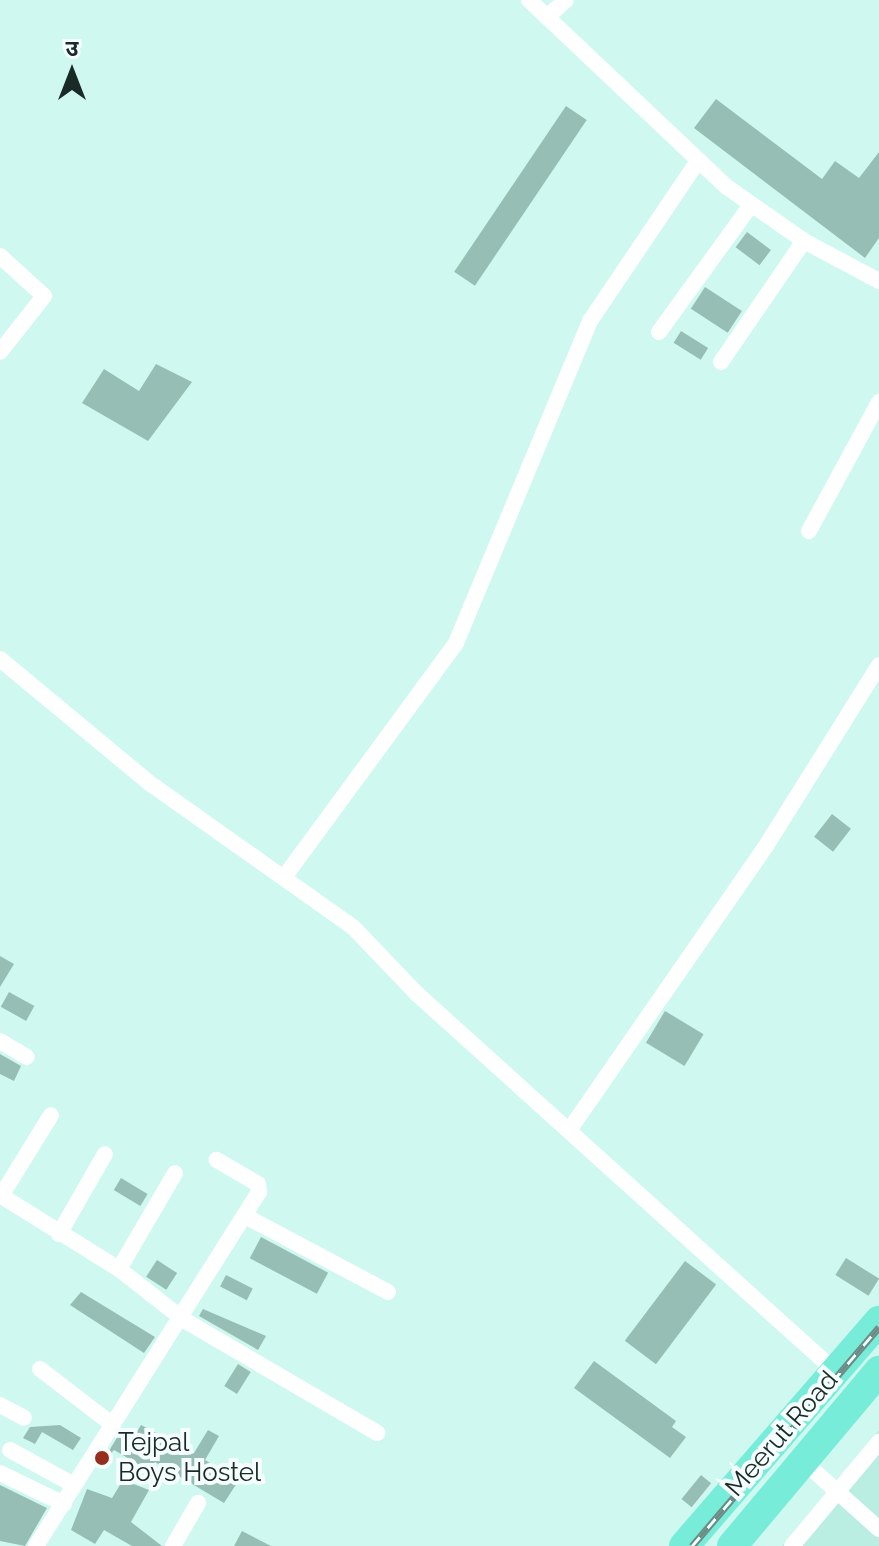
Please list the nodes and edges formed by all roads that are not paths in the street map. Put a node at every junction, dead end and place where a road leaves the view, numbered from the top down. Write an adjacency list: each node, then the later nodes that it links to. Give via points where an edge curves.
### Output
1 (529, 0): 3 (street)
2 (566, 0): 3 (street)
3 (547, 17): 4 (street)
4 (698, 161): 5 (street); 16 (street, via 586,330 456,643)
5 (751, 205): 6 (street); 9 (street)
6 (804, 241): 8 (street); 11 (street)
7 (0, 256): 10 (street, via 44,296)
8 (879, 281)
9 (659, 332)
10 (0, 352)
11 (721, 362)
12 (879, 402): 13 (street)
13 (809, 531)
14 (0, 659): 16 (street, via 148,782)
15 (879, 665): 20 (street, via 766,846)
16 (285, 876): 20 (street, via 353,927)
17 (0, 1041): 18 (street)
18 (27, 1057)
19 (51, 1115): 24 (street)
20 (570, 1129): 33 (street)
21 (105, 1154): 26 (street)
22 (217, 1160): 25 (street, via 260,1187)
23 (175, 1173): 27 (street)
24 (0, 1196): 26 (street)
25 (245, 1216): 28 (street); 29 (street)
26 (59, 1234): 27 (street)
27 (119, 1269): 29 (street)
28 (388, 1292)
29 (184, 1320): 36 (street); 37 (street)
30 (879, 1321): 33 (highway, Meerut Road)
31 (40, 1369): 36 (street)
32 (879, 1371): 40 (highway, Meerut Road)
33 (836, 1372): 49 (highway, Meerut Road)
34 (0, 1405): 35 (street)
35 (24, 1418)
36 (113, 1425): 42 (street)
37 (377, 1433)
38 (879, 1442): 43 (street)
39 (10, 1450): 42 (street)
40 (803, 1461): 43 (street); 50 (highway, Meerut Road)
41 (0, 1473): 45 (street)
42 (74, 1485): 45 (street)
43 (835, 1489): 46 (street); 51 (street)
44 (198, 1503): 48 (street)
45 (64, 1504): 47 (street)
46 (879, 1529)
47 (36, 1546)
48 (173, 1546)
49 (684, 1546)
50 (732, 1546)
51 (792, 1546)

